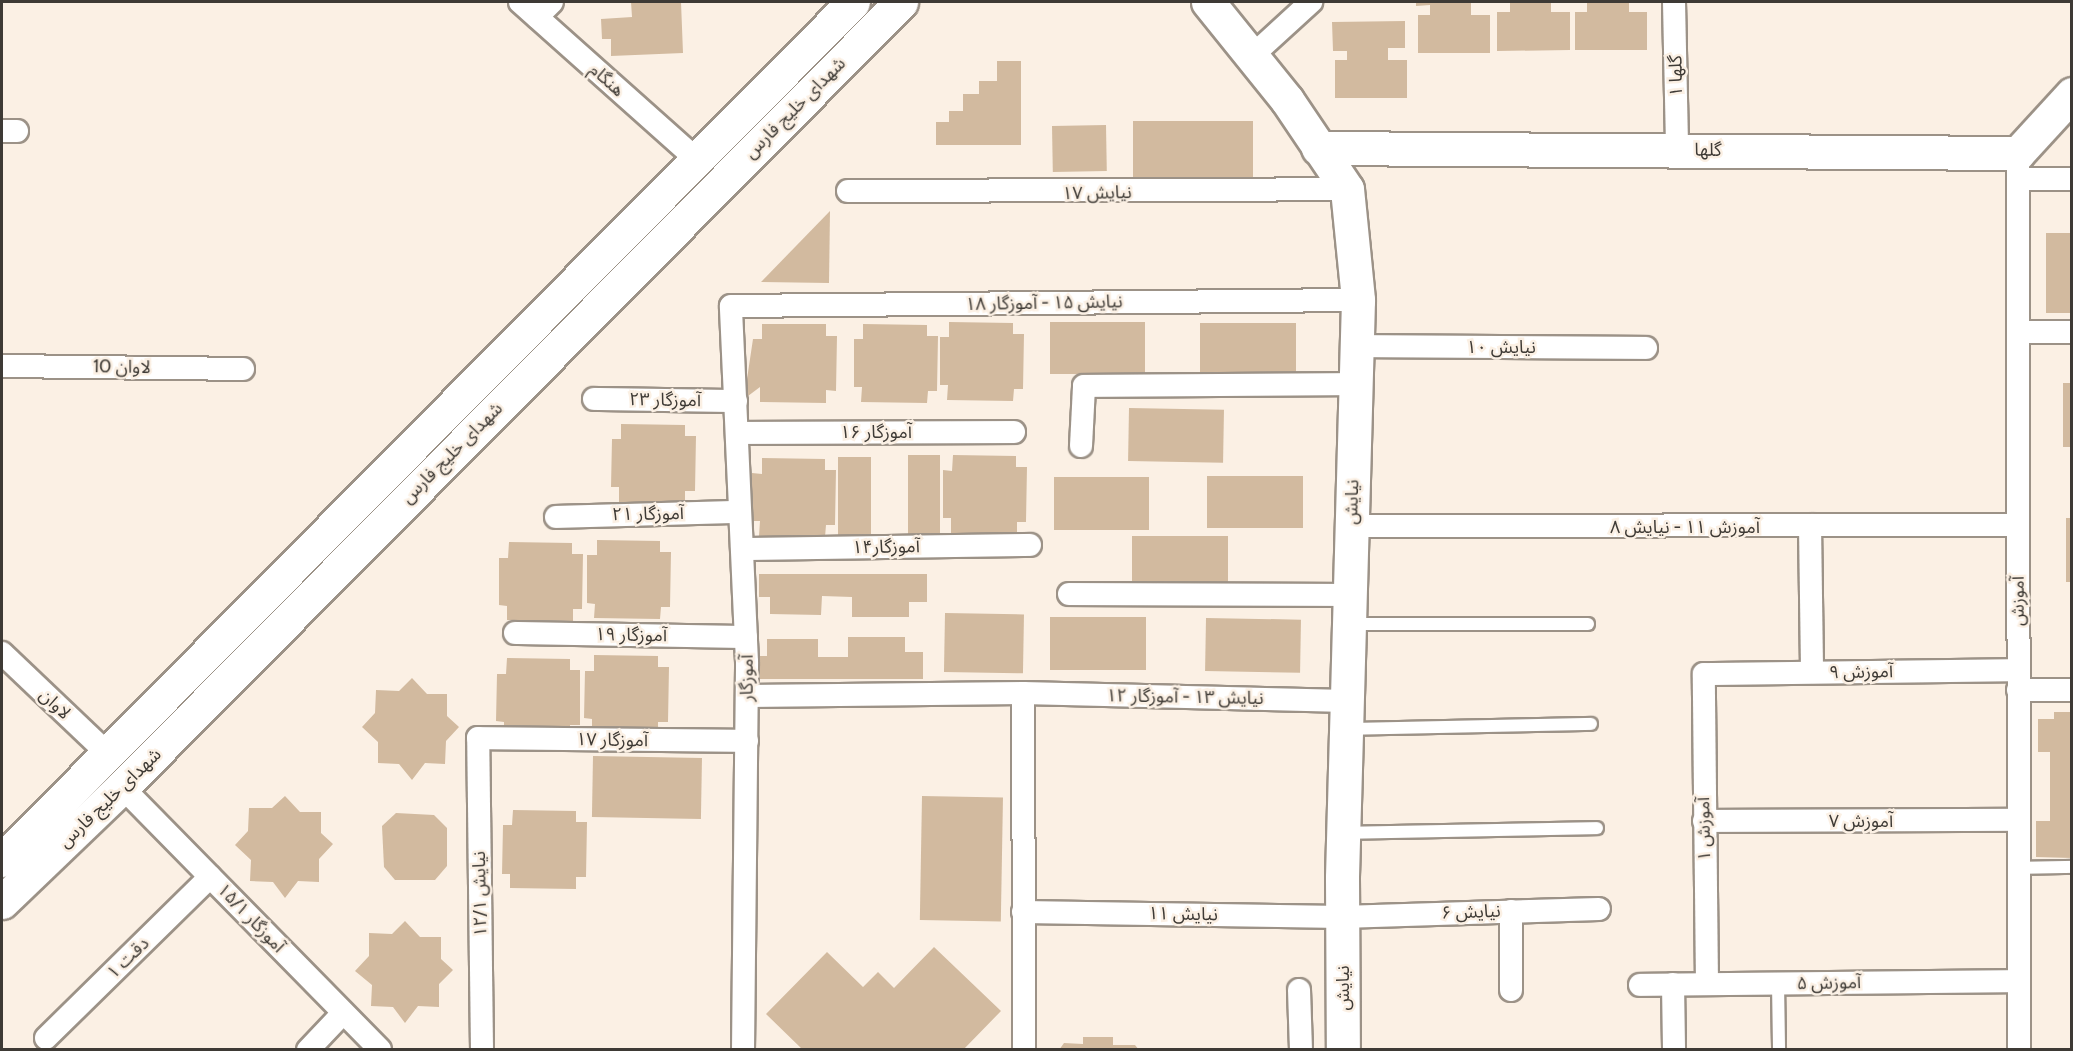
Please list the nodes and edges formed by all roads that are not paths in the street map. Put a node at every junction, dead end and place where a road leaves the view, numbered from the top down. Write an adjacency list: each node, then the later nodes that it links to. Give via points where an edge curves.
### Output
1 (519, 2): 7 (street, هنگام)
2 (853, 2): 12 (main road, شهدای خلیج فارس)
3 (901, 2): 29 (main road, شهدای خلیج فارس)
4 (1208, 2): 8 (main road, نیایش)
5 (1311, 2): 8 (street)
6 (1674, 2): 11 (street, گلها ۱)
7 (544, 9): 12 (street, هنگام)
8 (1253, 55): 10 (main road, نیایش)
9 (2072, 94): 13 (main road)
10 (1318, 148): 11 (main road, گلها); 15 (main road, نیایش)
11 (1677, 150): 13 (main road, گلها)
12 (695, 158): 26 (main road, شهدای خلیج فارس)
13 (2019, 166): 14 (street); 19 (street, آموزش)
14 (2072, 179)
15 (1347, 189): 16 (street, نیایش ۱۷); 17 (main road, نیایش)
16 (848, 191)
17 (1358, 300): 18 (street, نیایش ۱۵ - آموزگار ۱۸); 21 (main road, نیایش)
18 (731, 306): 28 (street, آموزگار)
19 (2018, 332): 20 (street); 38 (street, آموزش)
20 (2072, 332)
21 (1356, 346): 22 (street, نیایش ۱۰); 25 (main road, نیایش)
22 (1646, 348)
23 (2, 366): 24 (street, لاوان 10)
24 (243, 369)
25 (1355, 384): 33 (street, via 1084,386); 39 (main road, نیایش)
26 (471, 386): 29 (main road, via 477,404); 30 (main road, شهدای خلیج فارس)
27 (594, 399): 28 (street, آموزگار ۲۳)
28 (735, 400): 32 (street, آموزگار)
29 (497, 408): 34 (main road, شهدای خلیج فارس)
30 (430, 427): 34 (main road, via 448,434); 58 (main road, شهدای خلیج فارس)
31 (1014, 432): 32 (street, آموزگار ۱۶)
32 (737, 433): 35 (street, آموزگار)
33 (1081, 446)
34 (452, 453): 59 (main road, شهدای خلیج فارس)
35 (740, 512): 36 (street, آموزگار ۲۱); 41 (street, آموزگار)
36 (556, 517)
37 (1810, 525): 38 (street, آموزش ۱۱ - نیایش ۸); 39 (street, آموزش ۱۱ - نیایش ۸); 48 (street)
38 (2018, 525): 50 (street, آموزش)
39 (1352, 526): 43 (main road, نیایش)
40 (1030, 545): 41 (street, آموزگار۱۴)
41 (742, 549): 46 (street, آموزگار)
42 (1069, 594): 43 (street)
43 (1350, 609): 44 (lane); 54 (main road, نیایش)
44 (1588, 624)
45 (515, 633): 46 (street, آموزگار ۱۹)
46 (746, 637): 53 (street, آموزگار)
47 (2, 654): 58 (street, لاوان)
48 (1812, 672): 49 (street, آموزش ۹); 50 (street, آموزش ۹)
49 (1704, 674): 61 (street, آموزش ۱)
50 (2018, 680): 51 (street, آموزش ۹); 60 (street, آموزش)
51 (2072, 690)
52 (1023, 693): 53 (street, نیایش ۱۳ - آموزگار ۱۲); 54 (street, نیایش ۱۳ - آموزگار ۱۲); 71 (street)
53 (747, 696): 57 (street, آموزگار)
54 (1346, 715): 55 (lane); 63 (main road, نیایش)
55 (1591, 724)
56 (477, 738): 57 (street, آموزگار ۱۷); 84 (street, نیایش ۱۲/۱)
57 (747, 741): 85 (street, آموزگار)
58 (108, 754): 64 (main road, شهدای خلیج فارس)
59 (122, 787): 67 (street, آموزگار ۱۵/۱); 68 (main road, شهدای خلیج فارس)
60 (2018, 820): 61 (street, آموزش ۷); 66 (street, آموزش)
61 (1704, 821): 76 (street, آموزش ۱)
62 (1597, 828): 63 (lane)
63 (1344, 833): 72 (main road, نیایش)
64 (2, 860)
65 (2072, 867): 66 (lane)
66 (2018, 868): 73 (street, آموزش)
67 (210, 877): 80 (street, آموزگار ۱۵/۱); 81 (street, دقت ۱)
68 (2, 902)
69 (1599, 909): 70 (street, نیایش ۶)
70 (1511, 911): 72 (street, نیایش ۶); 79 (street)
71 (1023, 912): 72 (street, نیایش ۱۱); 86 (street)
72 (1342, 917): 88 (main road, نیایش)
73 (2018, 981): 74 (street, آموزش ۵); 91 (street, آموزش)
74 (1779, 983): 76 (street, آموزش ۵); 90 (lane)
75 (1673, 984): 76 (street, آموزش ۵); 77 (street, آموزش ۵); 89 (street)
76 (1707, 984)
77 (1640, 985)
78 (1299, 990): 87 (street)
79 (1511, 990)
80 (343, 1013): 82 (street); 83 (street, آموزگار ۱۵/۱)
81 (46, 1038)
82 (308, 1050)
83 (380, 1050)
84 (482, 1050)
85 (743, 1050)
86 (1024, 1050)
87 (1301, 1050)
88 (1343, 1050)
89 (1674, 1050)
90 (1779, 1050)
91 (2019, 1050)

